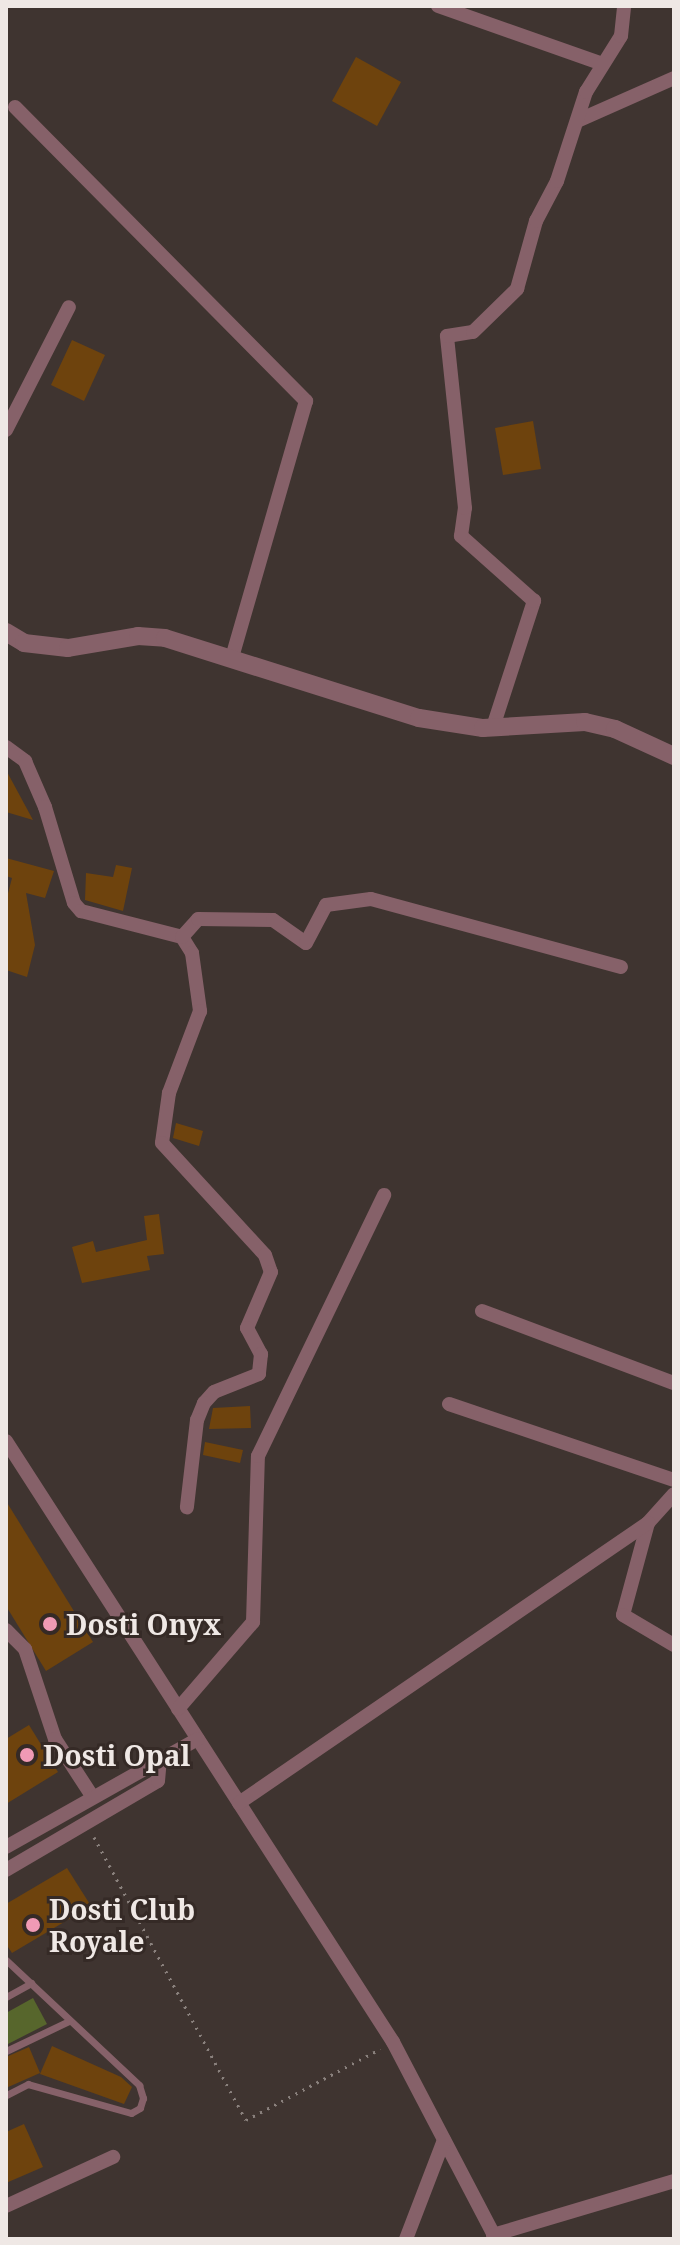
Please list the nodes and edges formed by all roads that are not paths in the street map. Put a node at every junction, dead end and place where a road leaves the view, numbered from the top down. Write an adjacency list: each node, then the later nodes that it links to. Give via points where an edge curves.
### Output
1 (438, 6): 3 (street)
2 (624, 6): 3 (street, via 621,36)
3 (600, 63): 6 (street)
4 (674, 78): 6 (street)
5 (15, 107): 10 (street, via 306,401)
6 (577, 121): 11 (street, via 536,221 517,289 473,332 447,336 465,508 461,536 534,601)
7 (69, 307): 8 (street)
8 (6, 430)
9 (6, 632): 10 (street, via 24,643 68,648 138,636 165,638)
10 (232, 657): 11 (street, via 386,710)
11 (493, 727): 13 (street, via 585,722 615,729)
12 (6, 747): 14 (street, via 25,761 81,911)
13 (674, 756)
14 (182, 937): 15 (street, via 198,919 273,920 306,943 326,905 371,899); 24 (street, via 192,953 200,1011 169,1093 162,1143 265,1255 271,1272 247,1328 261,1354 259,1374 214,1392 204,1403 197,1420)
15 (621, 967)
16 (384, 1195): 28 (street, via 258,1456 253,1622)
17 (482, 1311): 18 (street)
18 (674, 1383)
19 (449, 1404): 22 (street)
20 (6, 1441): 21 (street)
21 (11, 1458): 28 (street)
22 (674, 1480)
23 (674, 1494): 25 (street)
24 (187, 1507)
25 (648, 1523): 27 (street, via 623,1615); 32 (street)
26 (6, 1630): 31 (street, via 25,1649 55,1739)
27 (674, 1645)
28 (178, 1709): 29 (street)
29 (198, 1739): 30 (street); 32 (street)
30 (160, 1760): 31 (street); 34 (street, via 158,1781)
31 (92, 1796): 33 (street)
32 (239, 1803): 41 (street, via 393,2042)
33 (6, 1847)
34 (6, 1870)
35 (6, 1960): 36 (lane)
36 (31, 1983): 37 (lane); 38 (lane)
37 (6, 1997)
38 (69, 2021): 39 (lane); 40 (lane, via 139,2085 140,2108 124,2113 28,2084)
39 (6, 2051)
40 (6, 2095)
41 (444, 2140): 45 (street); 46 (street)
42 (113, 2157): 44 (street)
43 (674, 2181): 45 (street)
44 (6, 2206)
45 (494, 2237)
46 (406, 2239)

